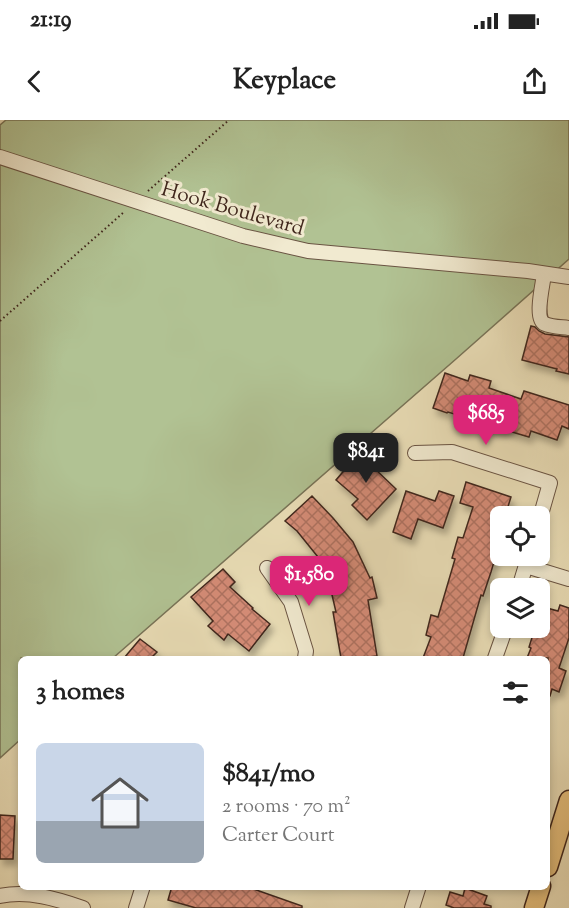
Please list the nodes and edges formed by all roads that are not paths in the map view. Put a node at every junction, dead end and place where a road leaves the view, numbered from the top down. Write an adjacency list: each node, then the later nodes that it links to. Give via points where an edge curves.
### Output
1 (0, 157): 2 (street, Hook Boulevard, via 243,236 308,251)
2 (544, 274): 3 (street, Hook Boulevard); 4 (street, via 540,319 545,324)
3 (569, 277)
4 (569, 328)
5 (415, 453): 6 (street, via 452,452 550,483)
6 (543, 506)
7 (541, 566): 9 (street)
8 (267, 568): 11 (street, via 291,602)
9 (569, 579)
10 (502, 638): 12 (street)
11 (305, 656)
12 (496, 656)
13 (569, 800): 14 (main road)
14 (550, 861)
15 (142, 890): 20 (street)
16 (418, 890): 21 (street)
17 (540, 890): 22 (main road)
18 (0, 896): 19 (street, via 51,897)
19 (83, 908)
20 (136, 908)
21 (412, 908)
22 (534, 908)

